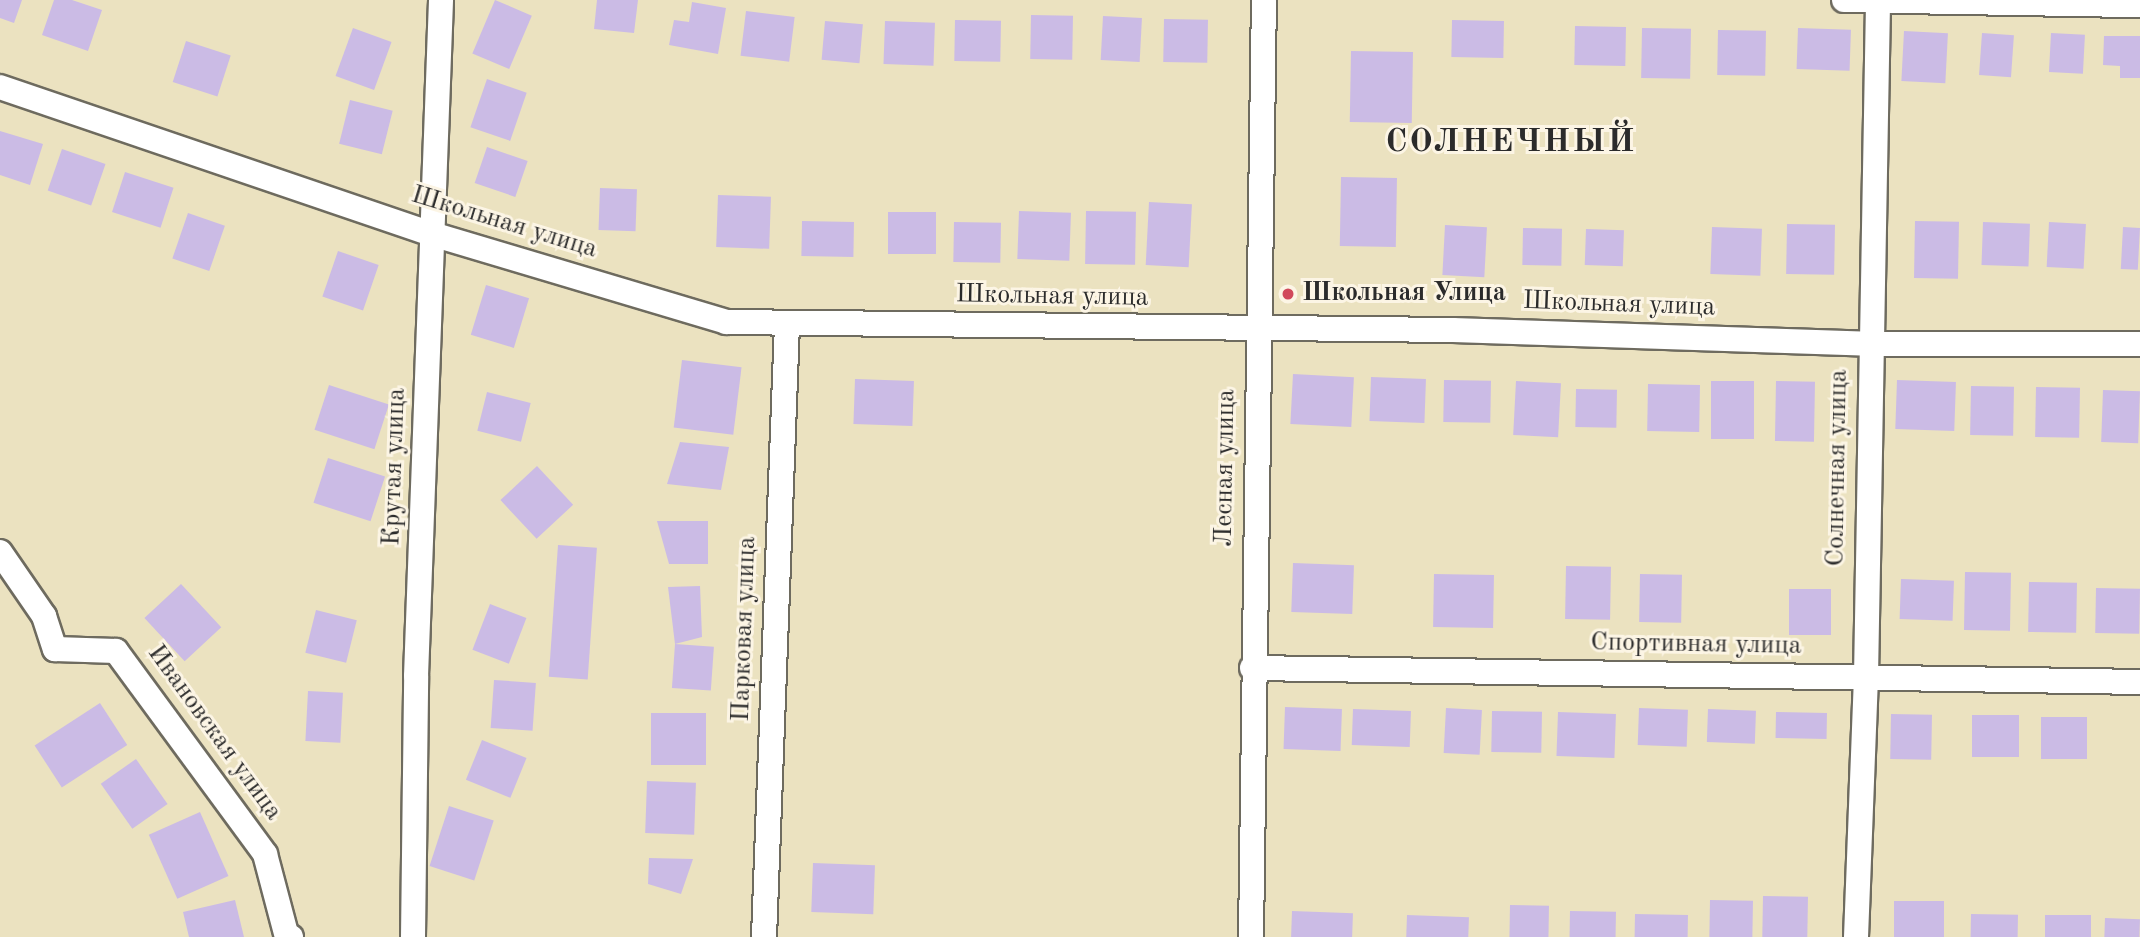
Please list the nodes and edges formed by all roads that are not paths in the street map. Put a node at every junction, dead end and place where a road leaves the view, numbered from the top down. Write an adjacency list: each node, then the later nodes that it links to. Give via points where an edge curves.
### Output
1 (441, 0): 7 (street, Крутая улица)
2 (1264, 0): 9 (street, Лесная улица)
3 (1844, 0): 4 (street)
4 (1878, 0): 5 (street); 10 (street, Солнечная улица)
5 (2140, 5)
6 (0, 87): 7 (street, Школьная улица)
7 (435, 235): 8 (street, Школьная улица, via 726,322); 17 (street, Крутая улица, via 416,676)
8 (787, 323): 9 (street, Школьная улица); 18 (street, Парковая улица)
9 (1258, 329): 10 (street, Школьная улица, via 1453,330); 13 (street, Лесная улица)
10 (1869, 344): 11 (street, Школьная улица); 14 (street, Солнечная улица)
11 (2140, 344)
12 (0, 552): 16 (street, Ивановская улица, via 44,616 55,649 116,651 227,798 265,853)
13 (1252, 668): 14 (street, Спортивная улица); 19 (street, Лесная улица)
14 (1866, 677): 15 (street, Спортивная улица); 20 (street, Солнечная улица)
15 (2140, 682)
16 (289, 937)
17 (413, 937)
18 (764, 937)
19 (1251, 937)
20 (1856, 937)

